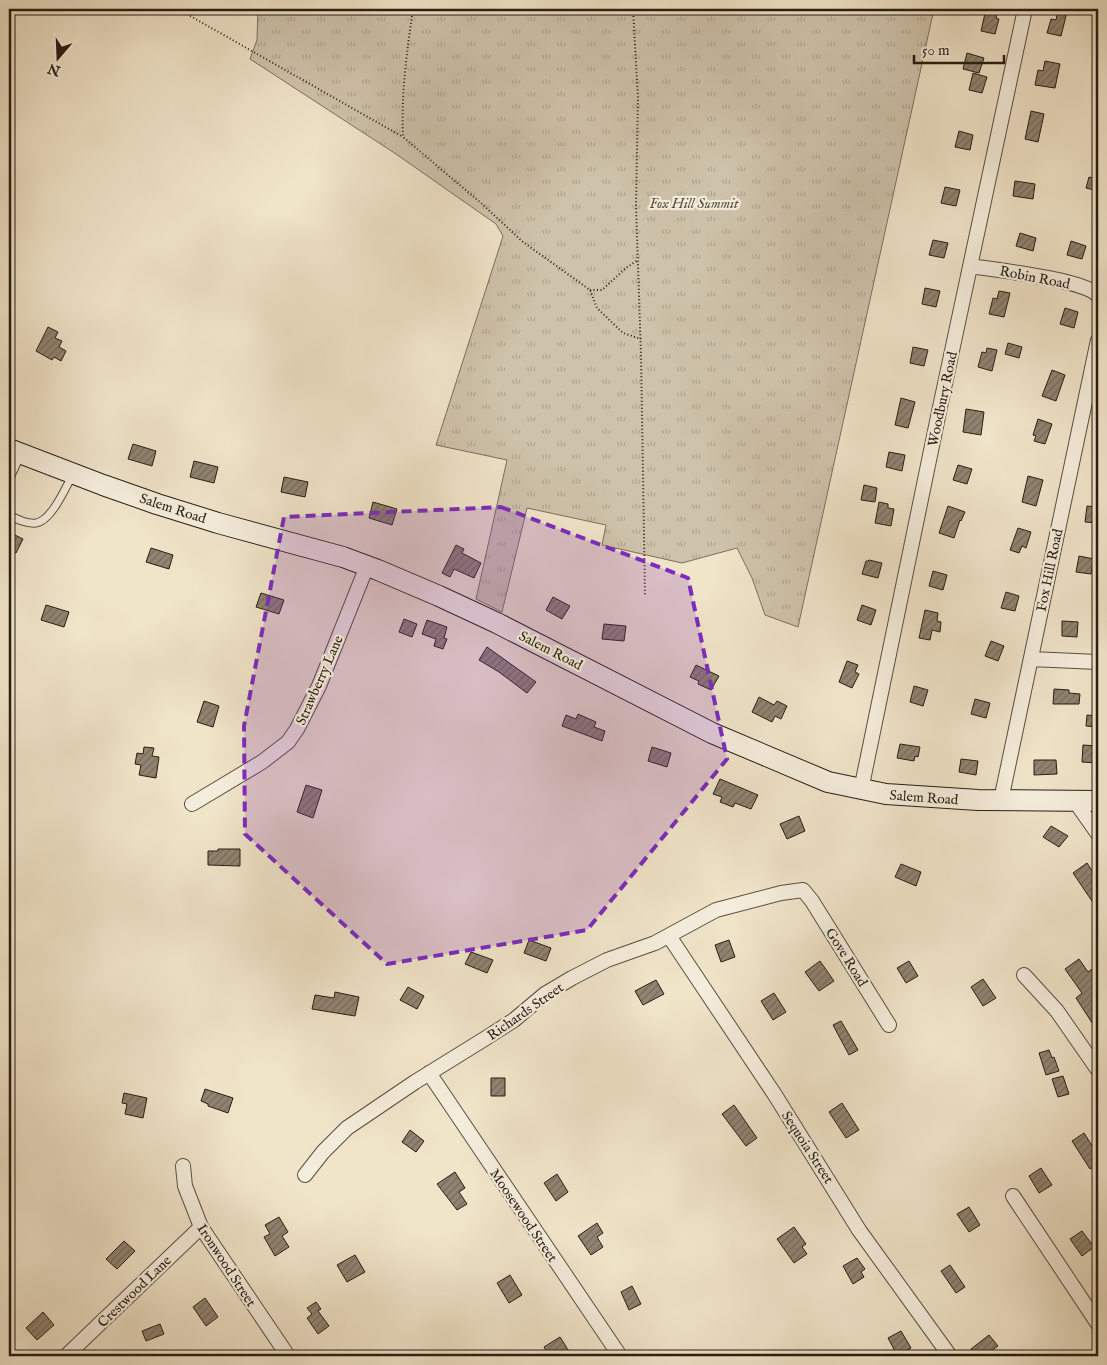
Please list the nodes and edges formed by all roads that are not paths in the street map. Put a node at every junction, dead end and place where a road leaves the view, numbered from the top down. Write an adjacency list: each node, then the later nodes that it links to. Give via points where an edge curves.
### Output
1 (1025, 9): 2 (street, Woodbury Road)
2 (970, 266): 3 (street, Robin Road, via 1051,278); 12 (street, Woodbury Road)
3 (1098, 295)
4 (1098, 340): 10 (street, Fox Hill Road)
5 (15, 451): 6 (main road, Salem Road); 7 (lane)
6 (73, 474): 8 (lane, via 49,515 38,523); 9 (main road, Salem Road, via 218,523)
7 (9, 480)
8 (9, 515)
9 (367, 566): 12 (main road, Salem Road, via 497,623 720,737 828,782); 16 (street, Strawberry Lane, via 319,686 288,742 262,762)
10 (1030, 659): 11 (street); 13 (street, Fox Hill Road)
11 (1098, 662)
12 (861, 790): 13 (main road, Salem Road)
13 (1001, 800): 14 (main road, Salem Road)
14 (1074, 800): 15 (main road, Salem Road); 17 (street)
15 (1098, 801)
16 (192, 804)
17 (1098, 834)
18 (804, 890): 19 (street, Richards Street, via 716,910); 21 (street, Gove Road)
19 (669, 936): 23 (street, Richards Street, via 607,960 572,978 545,994 514,1020); 32 (street, Sequoia Street, via 775,1095 859,1230)
20 (1024, 975): 22 (street, via 1057,1011)
21 (890, 1025)
22 (1098, 1070)
23 (429, 1073): 25 (street, Richards Street, via 347,1128); 31 (street, Moosewood Street)
24 (183, 1166): 27 (street, Ironwood Street, via 185,1186)
25 (305, 1175)
26 (1013, 1196): 28 (street)
27 (201, 1227): 29 (street, Crestwood Lane); 30 (street, Ironwood Street)
28 (1098, 1324)
29 (66, 1356)
30 (288, 1356)
31 (620, 1356)
32 (950, 1356)

